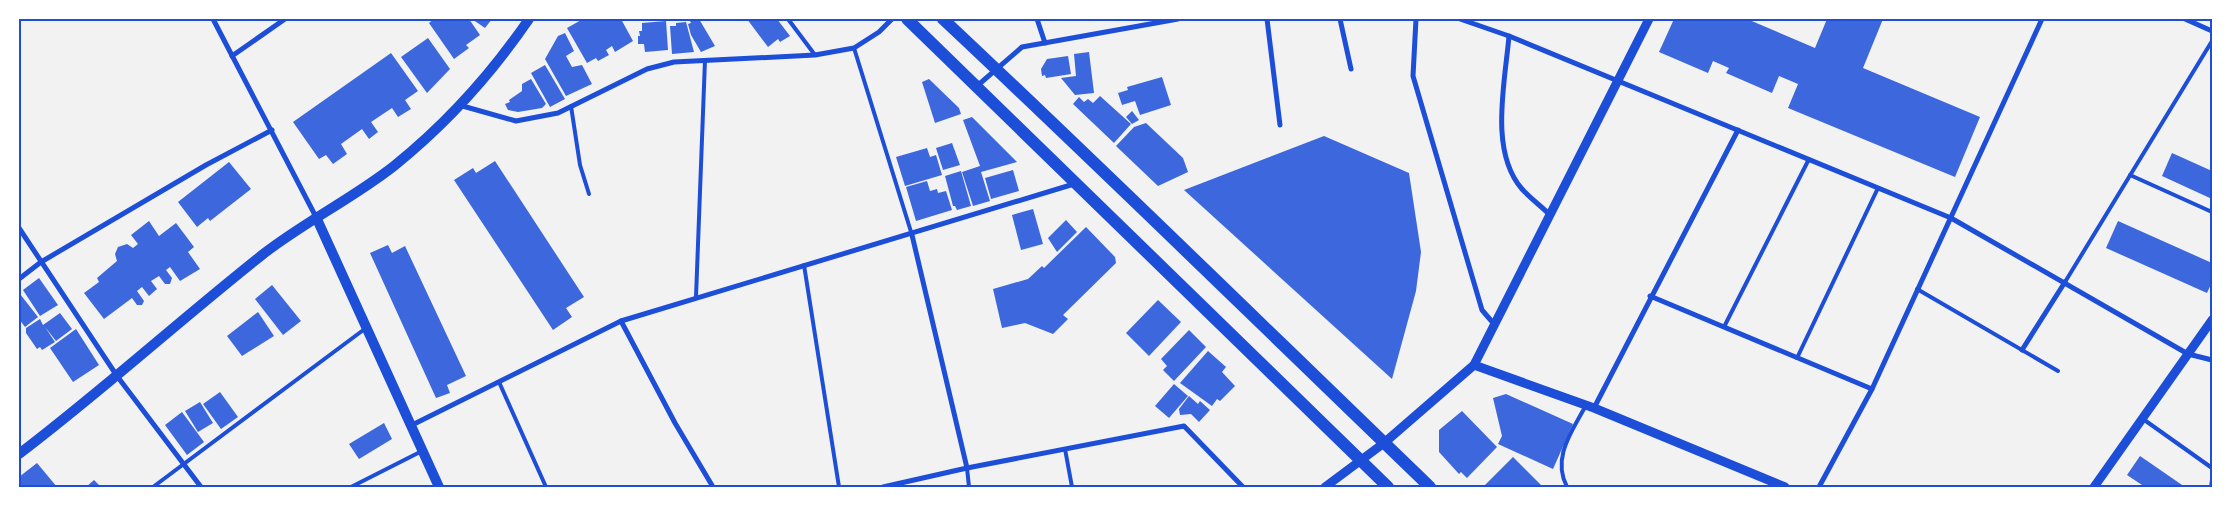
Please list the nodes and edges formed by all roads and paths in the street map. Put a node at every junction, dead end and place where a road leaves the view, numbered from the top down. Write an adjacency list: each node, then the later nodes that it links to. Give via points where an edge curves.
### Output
1 (213, 19): 23 (street)
2 (285, 19): 23 (street)
3 (529, 19): 29 (main road, via 510,46)
4 (788, 19): 22 (lane)
5 (892, 19): 21 (street)
6 (907, 19): 28 (main road)
7 (943, 19): 26 (main road)
8 (1037, 19): 20 (street)
9 (1178, 19): 20 (street)
10 (1267, 19): 31 (street)
11 (1340, 19): 25 (street)
12 (1416, 19): 54 (street, via 1413,76 1482,310)
13 (1460, 19): 18 (street)
14 (1649, 19): 27 (street)
15 (2042, 19): 42 (street)
16 (2185, 19): 17 (street)
17 (2212, 31)
18 (1509, 36): 27 (street); 40 (street, via 1501,137 1508,166 1521,188)
19 (2212, 41): 35 (lane)
20 (1045, 43): 26 (street, via 1022,47)
21 (854, 48): 22 (street); 44 (lane)
22 (815, 55): 24 (street)
23 (232, 56): 32 (street)
24 (705, 60): 30 (street, via 674,62 647,69); 51 (lane)
25 (1351, 68)
26 (996, 69): 28 (street); 69 (main road)
27 (1617, 81): 33 (street); 40 (street)
28 (977, 87): 36 (main road)
29 (458, 105): 30 (street, via 516,121 558,113); 41 (main road, via 394,166)
30 (571, 106): 38 (lane, via 580,165)
31 (1280, 125)
32 (272, 130): 41 (street); 45 (street)
33 (1738, 130): 34 (street); 50 (street)
34 (1808, 159): 37 (street); 55 (lane)
35 (2130, 175): 39 (lane); 48 (lane)
36 (1077, 183): 44 (street); 73 (main road)
37 (1878, 188): 42 (street); 59 (lane)
38 (589, 194)
39 (2212, 212)
40 (1550, 215): 54 (street)
41 (316, 217): 56 (main road); 63 (main road, via 262,256)
42 (1951, 218): 48 (street); 49 (street)
43 (19, 228): 45 (street)
44 (912, 235): 46 (street); 75 (street)
45 (41, 262): 47 (street); 63 (street)
46 (804, 265): 51 (street); 84 (lane)
47 (19, 278)
48 (2065, 282): 57 (street); 58 (street)
49 (1917, 289): 57 (lane); 65 (street)
50 (1650, 296): 55 (street); 66 (street)
51 (696, 297): 53 (street)
52 (2212, 320): 58 (street)
53 (621, 321): 64 (street); 83 (street)
54 (1494, 324): 61 (street)
55 (1724, 327): 59 (street)
56 (366, 328): 68 (main road); 74 (lane)
57 (2022, 350): 62 (lane)
58 (2188, 354): 60 (street); 67 (street)
59 (1797, 358): 65 (street)
60 (2212, 360)
61 (1474, 365): 66 (street); 69 (street)
62 (2058, 371)
63 (117, 376): 72 (main road); 74 (street)
64 (499, 382): 68 (street); 82 (lane)
65 (1872, 389): 94 (street)
66 (1590, 407): 92 (lane, via 1566,443 1560,460 1561,476); 93 (street)
67 (2143, 419): 76 (lane); 95 (street)
68 (410, 426): 71 (main road)
69 (1384, 443): 73 (street); 91 (main road)
70 (1065, 449): 75 (street); 87 (lane); 88 (street, via 1184,426)
71 (422, 451): 80 (lane); 81 (main road)
72 (19, 454)
73 (1360, 461): 89 (street); 90 (main road)
74 (183, 464): 78 (lane); 79 (street)
75 (967, 468): 85 (street); 86 (lane)
76 (2212, 468)
77 (2212, 480): 96 (lane)
78 (152, 487)
79 (201, 487)
80 (351, 487)
81 (439, 487)
82 (546, 487)
83 (713, 487)
84 (840, 487)
85 (883, 487)
86 (970, 487)
87 (1072, 487)
88 (1243, 487)
89 (1325, 487)
90 (1388, 487)
91 (1430, 487)
92 (1567, 487)
93 (1785, 487)
94 (1819, 487)
95 (2094, 487)
96 (2211, 487)

